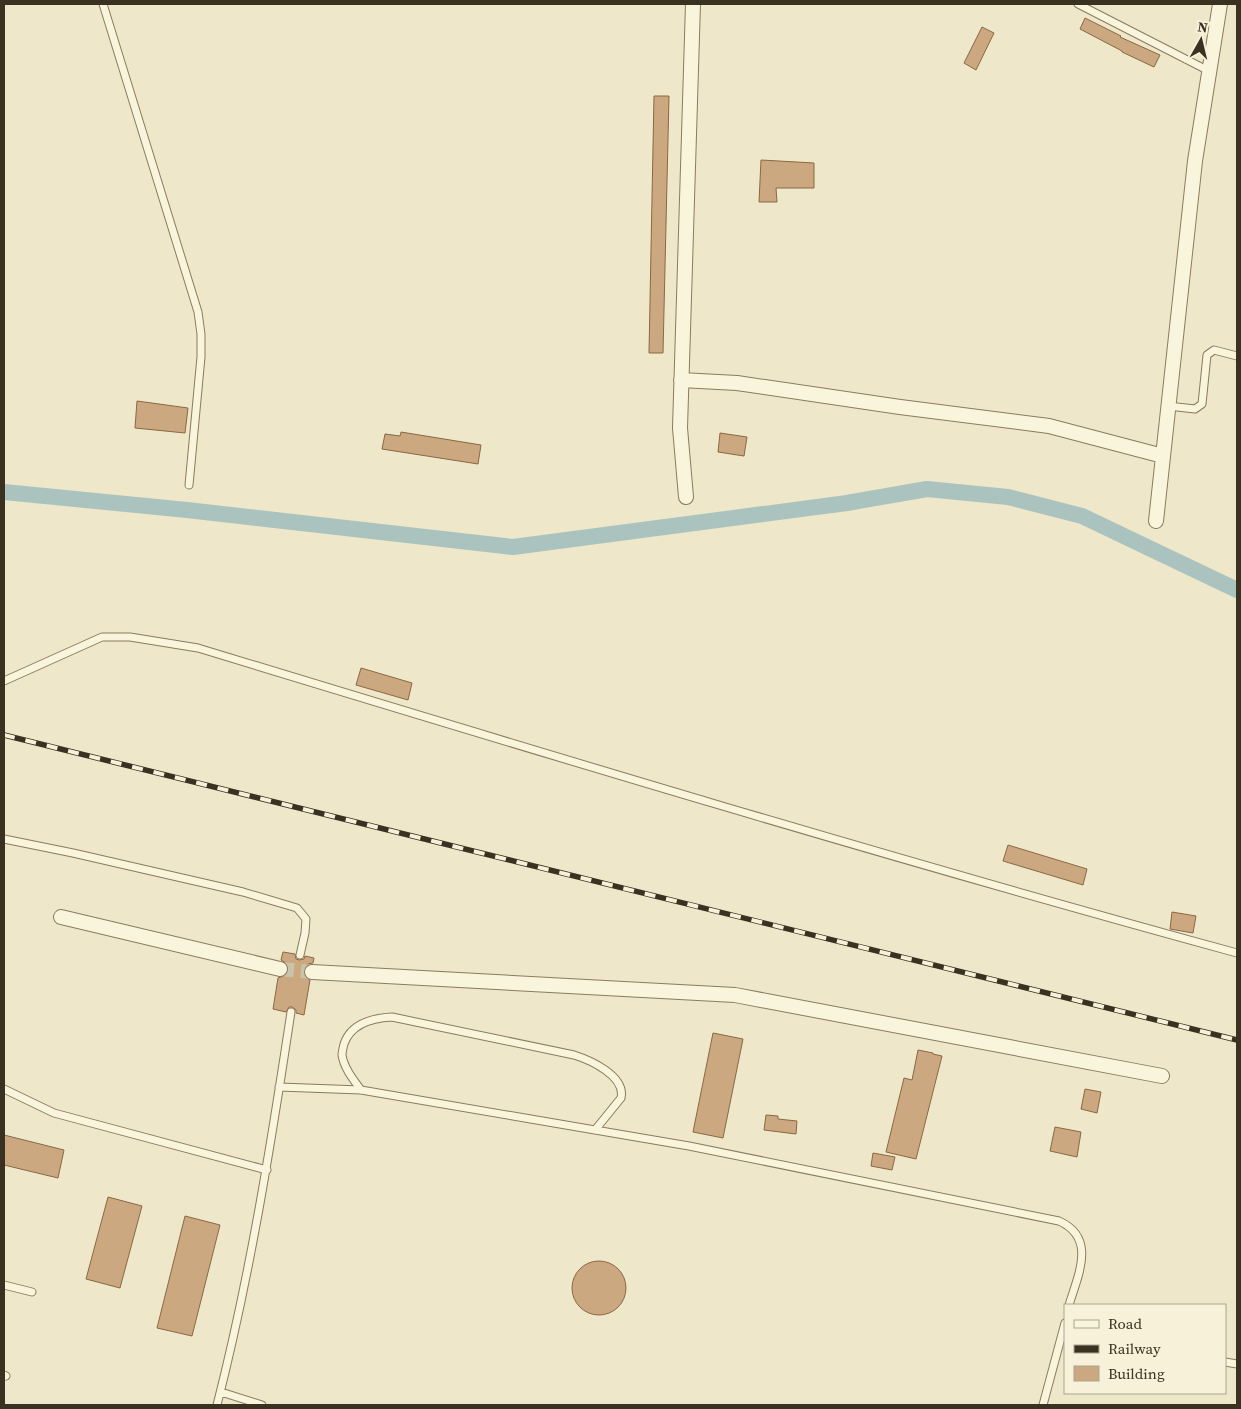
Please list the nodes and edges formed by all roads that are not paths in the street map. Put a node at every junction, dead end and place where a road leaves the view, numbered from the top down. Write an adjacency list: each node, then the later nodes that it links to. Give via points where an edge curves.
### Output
1 (103, 4): 10 (lane, via 198,312 201,357)
2 (693, 4): 7 (street)
3 (1078, 4): 5 (lane)
4 (1220, 4): 5 (street)
5 (1208, 71): 8 (street)
6 (1237, 356): 8 (lane, via 1214,350 1207,354 1202,404 1194,408)
7 (681, 380): 9 (street, via 737,383 1049,426); 11 (street, via 680,428)
8 (1168, 406): 9 (street)
9 (1163, 456): 12 (street)
10 (189, 485)
11 (686, 497)
12 (1156, 521)
13 (4, 681): 16 (lane, via 102,638 130,637 198,648 718,806)
14 (4, 839): 17 (lane, via 233,890 297,908 306,919)
15 (61, 917): 18 (street)
16 (1237, 953)
17 (300, 955)
18 (280, 969)
19 (312, 972): 21 (street, via 735,995)
20 (291, 1012): 22 (lane)
21 (1162, 1076)
22 (279, 1087): 24 (lane); 26 (lane)
23 (4, 1089): 26 (lane, via 54,1113)
24 (361, 1090): 25 (lane); 25 (lane, via 346,1068 342,1053 345,1040 363,1022 392,1017 591,1061 617,1082 622,1094)
25 (595, 1130): 29 (lane, via 1059,1221 1069,1225 1082,1243 1083,1256)
26 (267, 1170): 31 (lane)
27 (4, 1285): 28 (lane)
28 (32, 1292)
29 (1070, 1304)
30 (1063, 1335): 34 (lane)
31 (221, 1392): 32 (lane); 33 (lane)
32 (217, 1405)
33 (262, 1405)
34 (1044, 1405)

